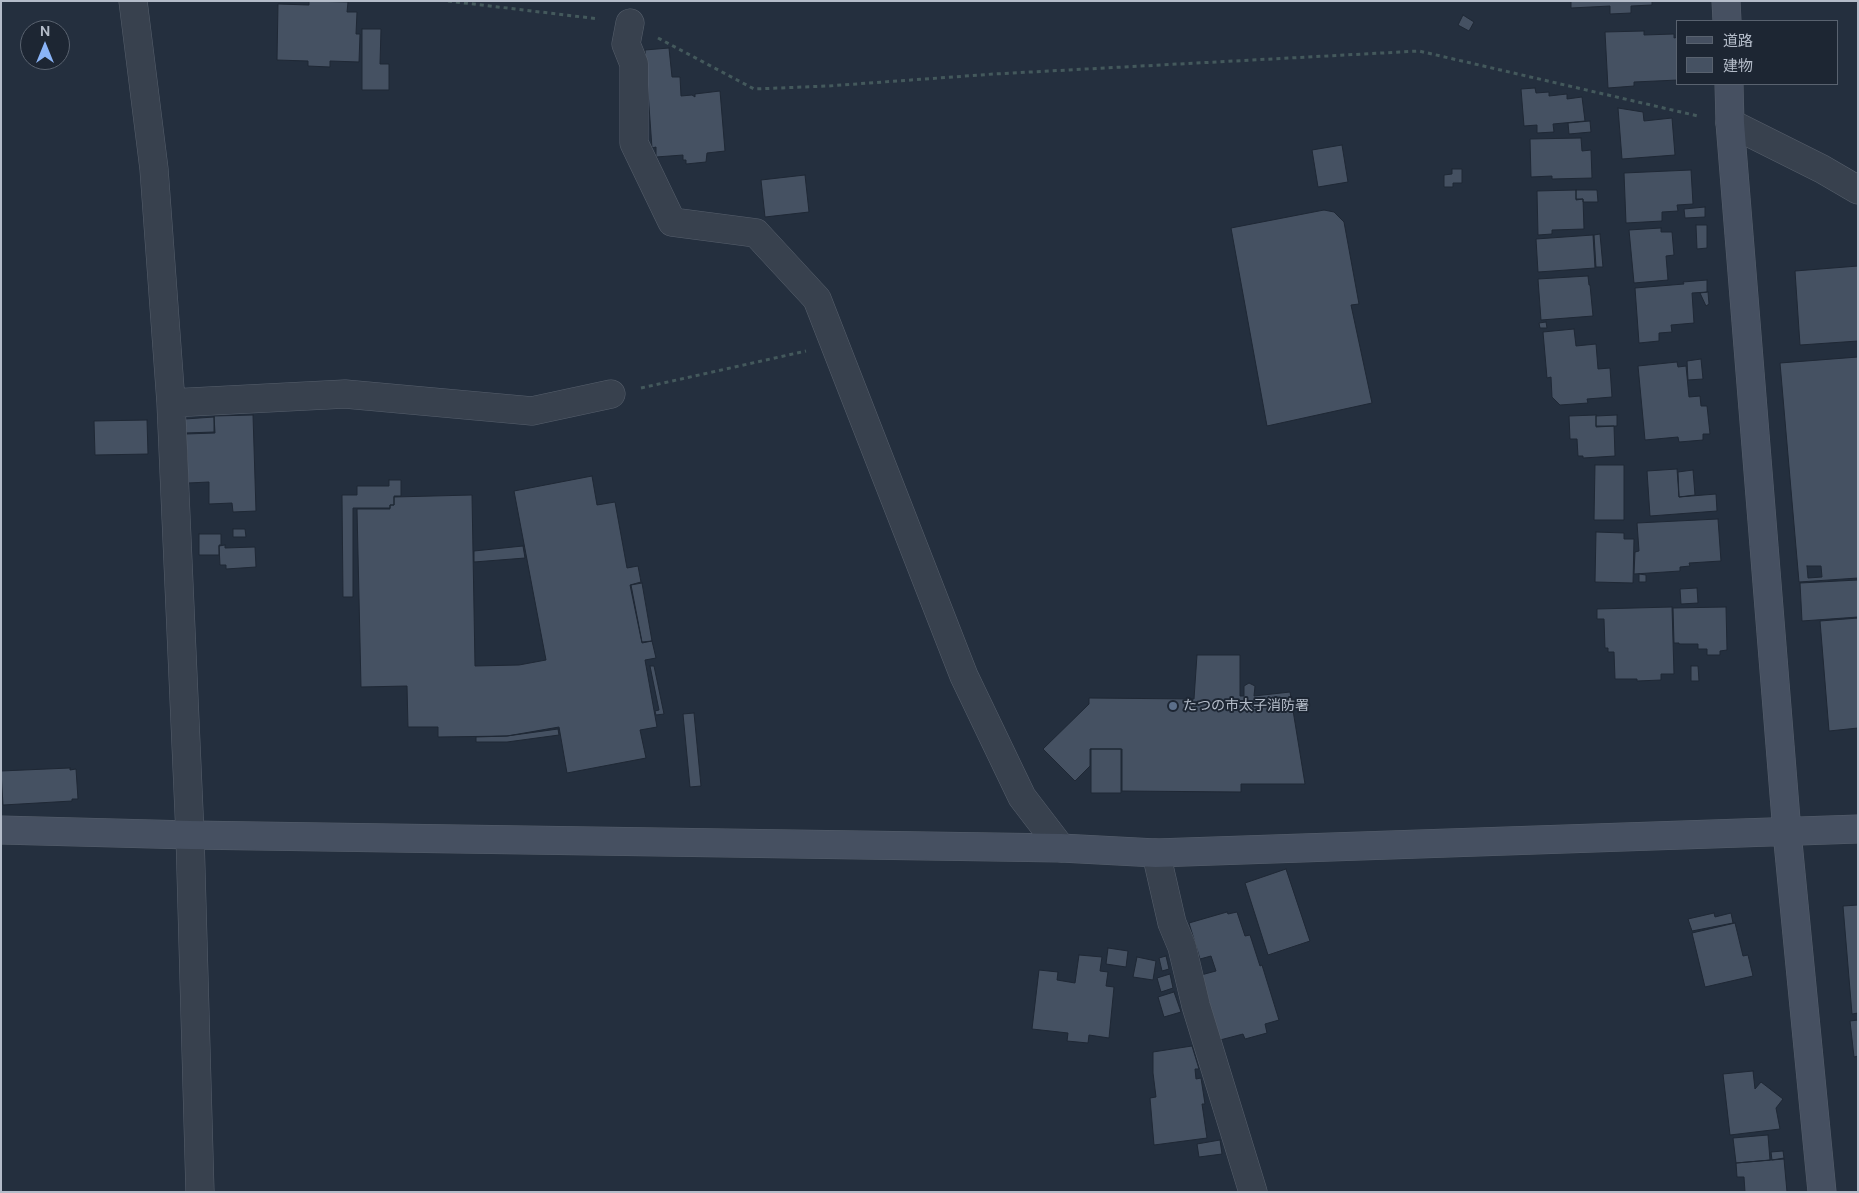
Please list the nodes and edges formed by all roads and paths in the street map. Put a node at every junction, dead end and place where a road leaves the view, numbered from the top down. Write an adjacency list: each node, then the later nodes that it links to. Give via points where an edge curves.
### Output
1 (133, 1): 11 (street, via 154,169)
2 (1726, 1): 3 (street)
3 (1727, 20)
4 (630, 23): 9 (street, via 626,44 634,64 634,142 672,222 756,233 817,299)
5 (1729, 85): 7 (street)
6 (754, 89): 7 (path, via 1419,51)
7 (1730, 123): 8 (street); 14 (street)
8 (1858, 190)
9 (836, 345): 10 (path); 16 (street, via 964,676 1022,797)
10 (611, 394): 11 (street, via 532,411 345,394)
11 (172, 403): 15 (street)
12 (1858, 829): 14 (street)
13 (1, 830): 15 (street)
14 (1787, 832): 17 (street); 20 (street)
15 (190, 835): 16 (street); 18 (street)
16 (1060, 848): 17 (street)
17 (1156, 853): 19 (street, via 1172,923 1182,947 1196,1006)
18 (200, 1192)
19 (1253, 1192)
20 (1822, 1192)

